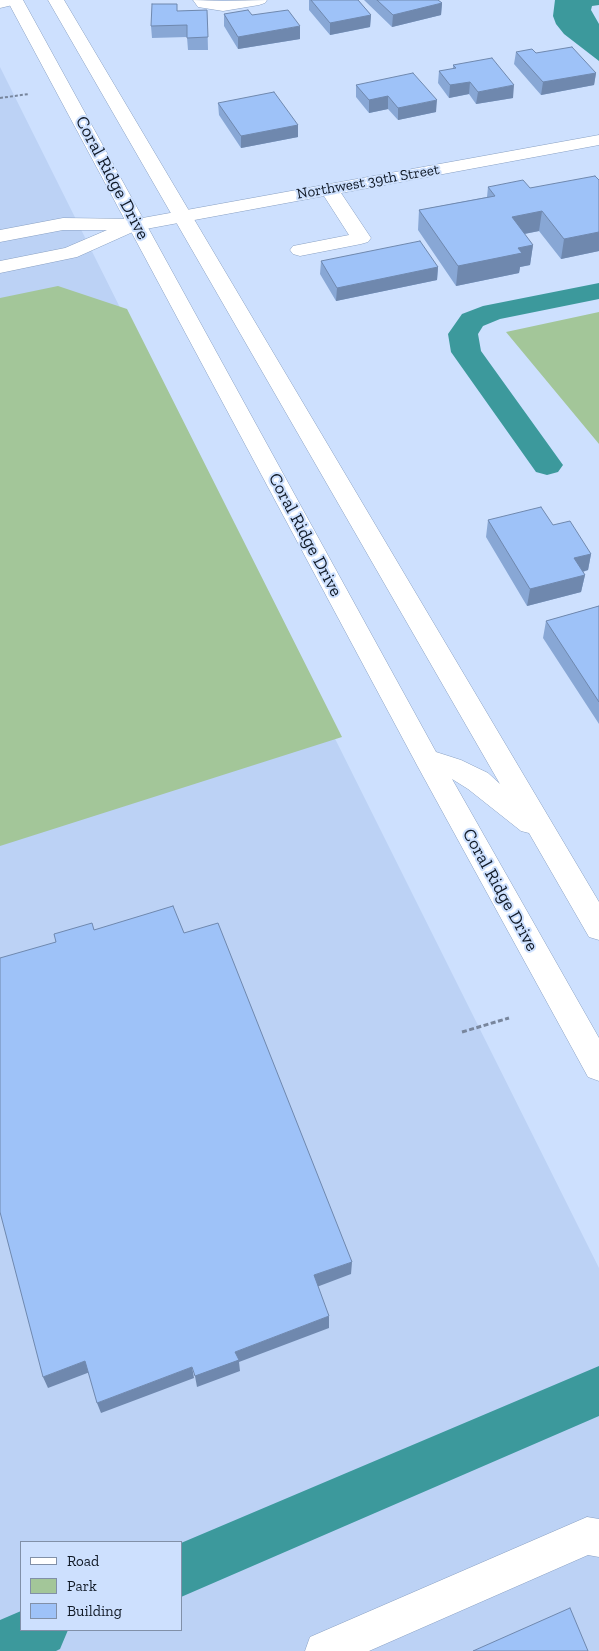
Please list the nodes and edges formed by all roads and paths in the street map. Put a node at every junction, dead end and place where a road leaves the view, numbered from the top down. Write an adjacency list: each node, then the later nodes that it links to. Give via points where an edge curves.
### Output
1 (15, 0): 5 (main road); 11 (main road, Coral Ridge Drive)
2 (56, 0): 10 (main road)
3 (201, 0): 4 (main road, via 204,4 223,6)
4 (259, 0)
5 (0, 3)
6 (29, 94): 7 (path)
7 (0, 98)
8 (599, 140): 9 (main road, Northwest 39th Street)
9 (329, 189): 10 (main road, Northwest 39th Street); 13 (main road, via 361,238)
10 (182, 216): 11 (main road, Northwest 39th Street); 16 (main road)
11 (137, 225): 12 (main road, Northwest 39th Street, via 63,224); 14 (main road, Northwest 39th Street, via 70,253); 15 (main road, Coral Ridge Drive)
12 (0, 236)
13 (300, 250)
14 (0, 267)
15 (427, 760): 16 (main road, via 452,767 478,781); 20 (main road, Coral Ridge Drive)
16 (544, 833): 17 (main road)
17 (599, 928)
18 (510, 1018): 19 (path)
19 (462, 1032)
20 (599, 1067)
21 (599, 1538): 22 (main road, via 587,1536)
22 (324, 1651)

